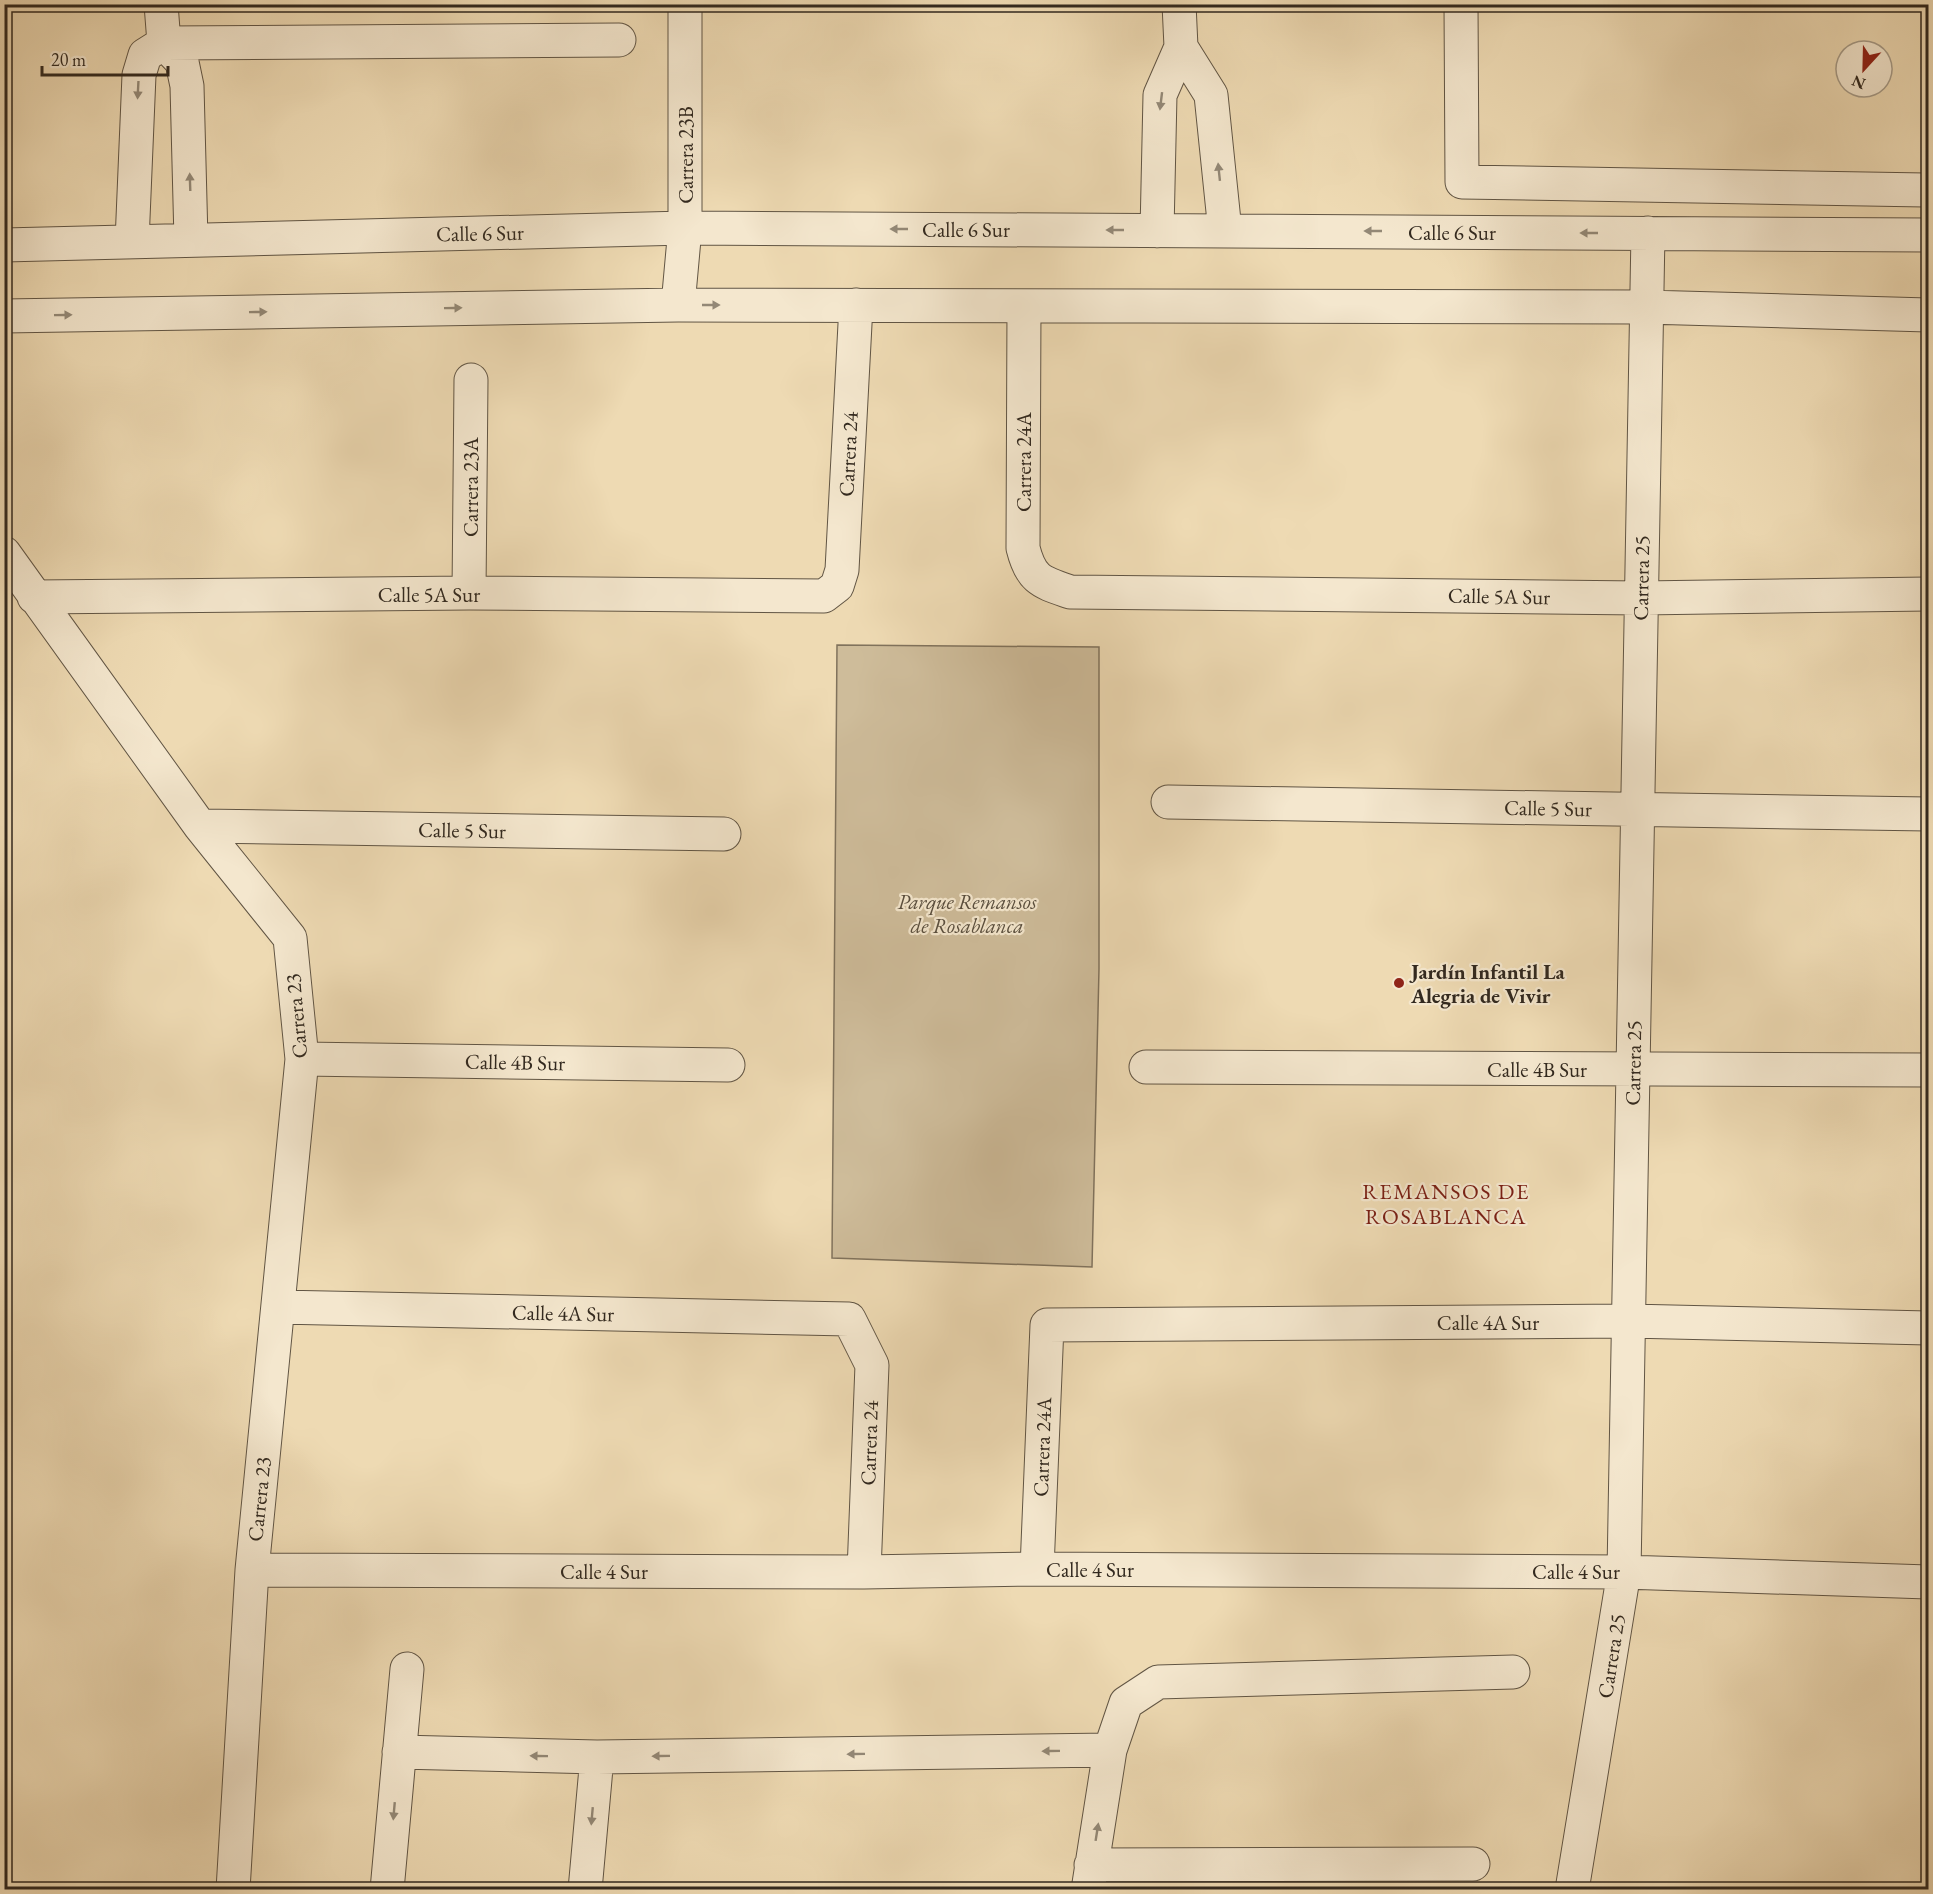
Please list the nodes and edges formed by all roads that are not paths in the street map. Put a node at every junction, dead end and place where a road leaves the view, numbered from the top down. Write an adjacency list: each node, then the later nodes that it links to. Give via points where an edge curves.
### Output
1 (161, 4): 6 (street)
2 (685, 4): 9 (street, Carrera 23B)
3 (1179, 4): 7 (street)
4 (1461, 4): 8 (street, via 1462,182)
5 (619, 40): 6 (street)
6 (164, 44): 14 (street, one-way to 6, via 187,86 182,62); 15 (street, one-way to 15, via 145,55 139,75)
7 (1181, 47): 10 (street, one-way to 10, via 1160,95); 11 (street, one-way to 7, via 1211,95)
8 (1925, 190)
9 (685, 228): 10 (street, Calle 6 Sur, one-way to 9); 14 (street, Calle 6 Sur); 17 (street, Carrera 23B)
10 (1157, 231): 11 (street, Calle 6 Sur)
11 (1225, 231): 12 (street, Calle 6 Sur, one-way to 11)
12 (1648, 233): 13 (street, Calle 6 Sur); 20 (street, Carrera 25)
13 (1929, 235)
14 (191, 240): 15 (street, Calle 6 Sur)
15 (132, 242): 16 (street, Calle 6 Sur)
16 (4, 245)
17 (678, 305): 18 (street, one-way to 18); 22 (street, one-way to 17)
18 (856, 305): 19 (street); 28 (street, Carrera 24, via 842,570 837,586)
19 (1024, 306): 20 (street); 25 (street, Carrera 24A, via 1023,548 1028,569 1046,583)
20 (1646, 307): 21 (street); 30 (street, Carrera 25)
21 (1929, 315)
22 (4, 316)
23 (471, 380): 26 (street, Carrera 23A)
24 (4, 553): 29 (street, Carrera 23)
25 (1070, 591): 30 (street, Calle 5A Sur)
26 (469, 594): 28 (street, Calle 5A Sur); 29 (street, Calle 5A Sur)
27 (1929, 594): 30 (street, Calle 5A Sur)
28 (824, 596)
29 (34, 597): 34 (street, Carrera 23)
30 (1641, 598): 32 (street, Carrera 25)
31 (1168, 802): 32 (street, Calle 5 Sur)
32 (1638, 809): 33 (street, Calle 5 Sur); 39 (street, Carrera 25)
33 (1929, 814)
34 (200, 826): 35 (street, Calle 5 Sur); 36 (street, Carrera 23, via 290,938)
35 (724, 834)
36 (302, 1059): 37 (street, Calle 4B Sur); 41 (street, Carrera 23)
37 (728, 1065)
38 (1146, 1067): 39 (street, Calle 4B Sur)
39 (1633, 1069): 40 (street, Calle 4B Sur); 43 (street, Carrera 25)
40 (1929, 1070)
41 (278, 1307): 42 (street, Calle 4A Sur); 47 (street, Carrera 23)
42 (849, 1319): 48 (street, Carrera 24, via 872,1365)
43 (1629, 1321): 44 (street, Calle 4A Sur); 45 (street, Calle 4A Sur); 49 (street, Carrera 25)
44 (1047, 1325): 46 (street, Carrera 24A)
45 (1929, 1328)
46 (1038, 1569): 48 (street, Calle 4 Sur); 49 (street, Calle 4 Sur)
47 (252, 1570): 48 (street, Calle 4 Sur); 58 (street, Carrera 23)
48 (864, 1572)
49 (1624, 1572): 50 (street, Calle 4 Sur); 61 (street, Carrera 25)
50 (1929, 1582)
51 (407, 1669): 54 (street)
52 (1513, 1672): 53 (street, via 1158,1682 1126,1703)
53 (1110, 1750): 55 (street, one-way to 55); 57 (street, one-way to 53)
54 (399, 1752): 55 (street, one-way to 54); 59 (street, one-way to 59)
55 (597, 1757): 60 (street, one-way to 60)
56 (1473, 1864): 57 (street)
57 (1090, 1877)
58 (233, 1890)
59 (387, 1890)
60 (585, 1890)
61 (1572, 1890)

